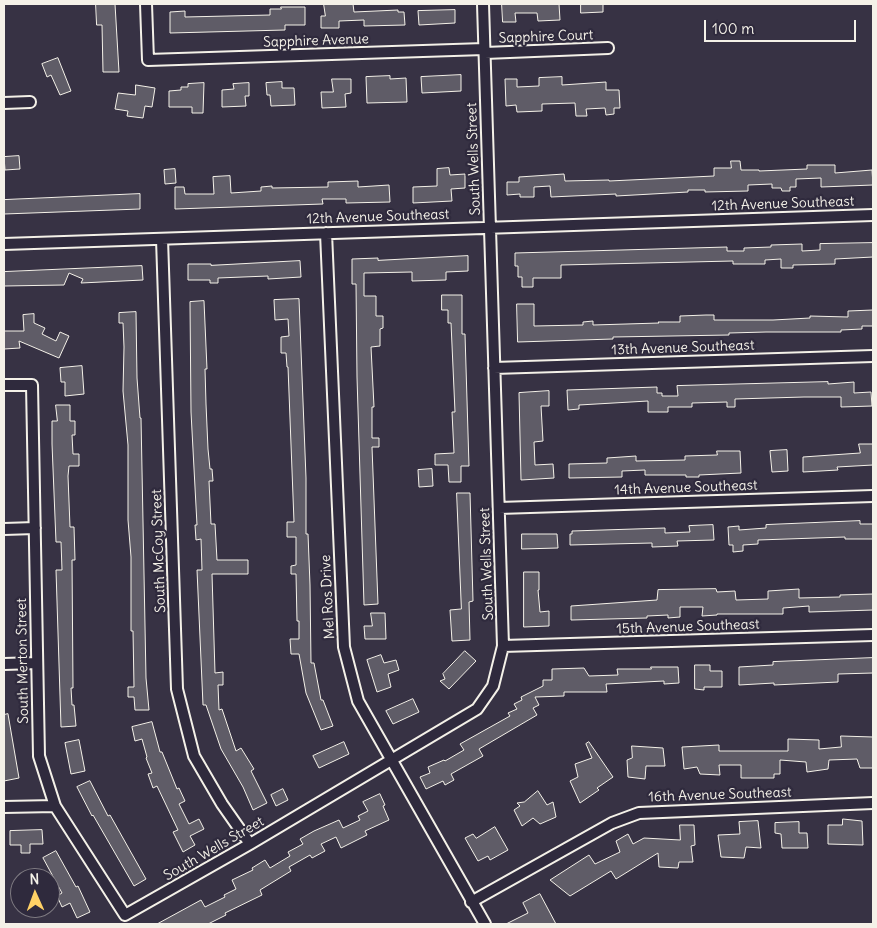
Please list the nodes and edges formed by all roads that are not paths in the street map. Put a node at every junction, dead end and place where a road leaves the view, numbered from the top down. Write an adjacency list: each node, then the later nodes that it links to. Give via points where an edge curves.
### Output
1 (146, 4): 4 (street, Sapphire Avenue, via 148,60)
2 (483, 4): 4 (street, South Wells Street)
3 (608, 48): 4 (street, Sapphire Court)
4 (485, 51): 8 (street, South Wells Street)
5 (30, 102): 6 (street)
6 (4, 103)
7 (873, 215): 8 (street, 12th Avenue Southeast)
8 (490, 228): 9 (street, 12th Avenue Southeast); 13 (street, South Wells Street)
9 (326, 233): 10 (street, 12th Avenue Southeast); 23 (street, Mel Ros Drive, via 344,647 358,701)
10 (162, 239): 11 (street, 12th Avenue Southeast); 27 (street, South McCoy Street, via 177,689 194,756)
11 (4, 244)
12 (873, 356): 13 (street, 13th Avenue Southeast)
13 (494, 368): 16 (street, South Wells Street)
14 (4, 385): 17 (street, South Merton Street, via 32,385)
15 (873, 496): 16 (street, 14th Avenue Southeast)
16 (499, 508): 20 (street, South Wells Street)
17 (35, 528): 18 (street); 21 (street, South Merton Street)
18 (4, 529)
19 (873, 635): 20 (street, 15th Avenue Southeast)
20 (503, 646): 23 (street, South Wells Street, via 493,686 477,709)
21 (36, 663): 22 (street); 25 (street, South Merton Street, via 39,756)
22 (4, 664)
23 (392, 761): 27 (street, South Wells Street); 28 (street, Mel Ros Drive)
24 (873, 803): 28 (street, 16th Avenue Southeast, via 639,813 612,823)
25 (55, 806): 26 (street); 29 (street, South Merton Street)
26 (4, 807)
27 (250, 844): 29 (street, South Wells Street)
28 (471, 902): 30 (street, Mel Ros Drive)
29 (125, 915)
30 (485, 924)

